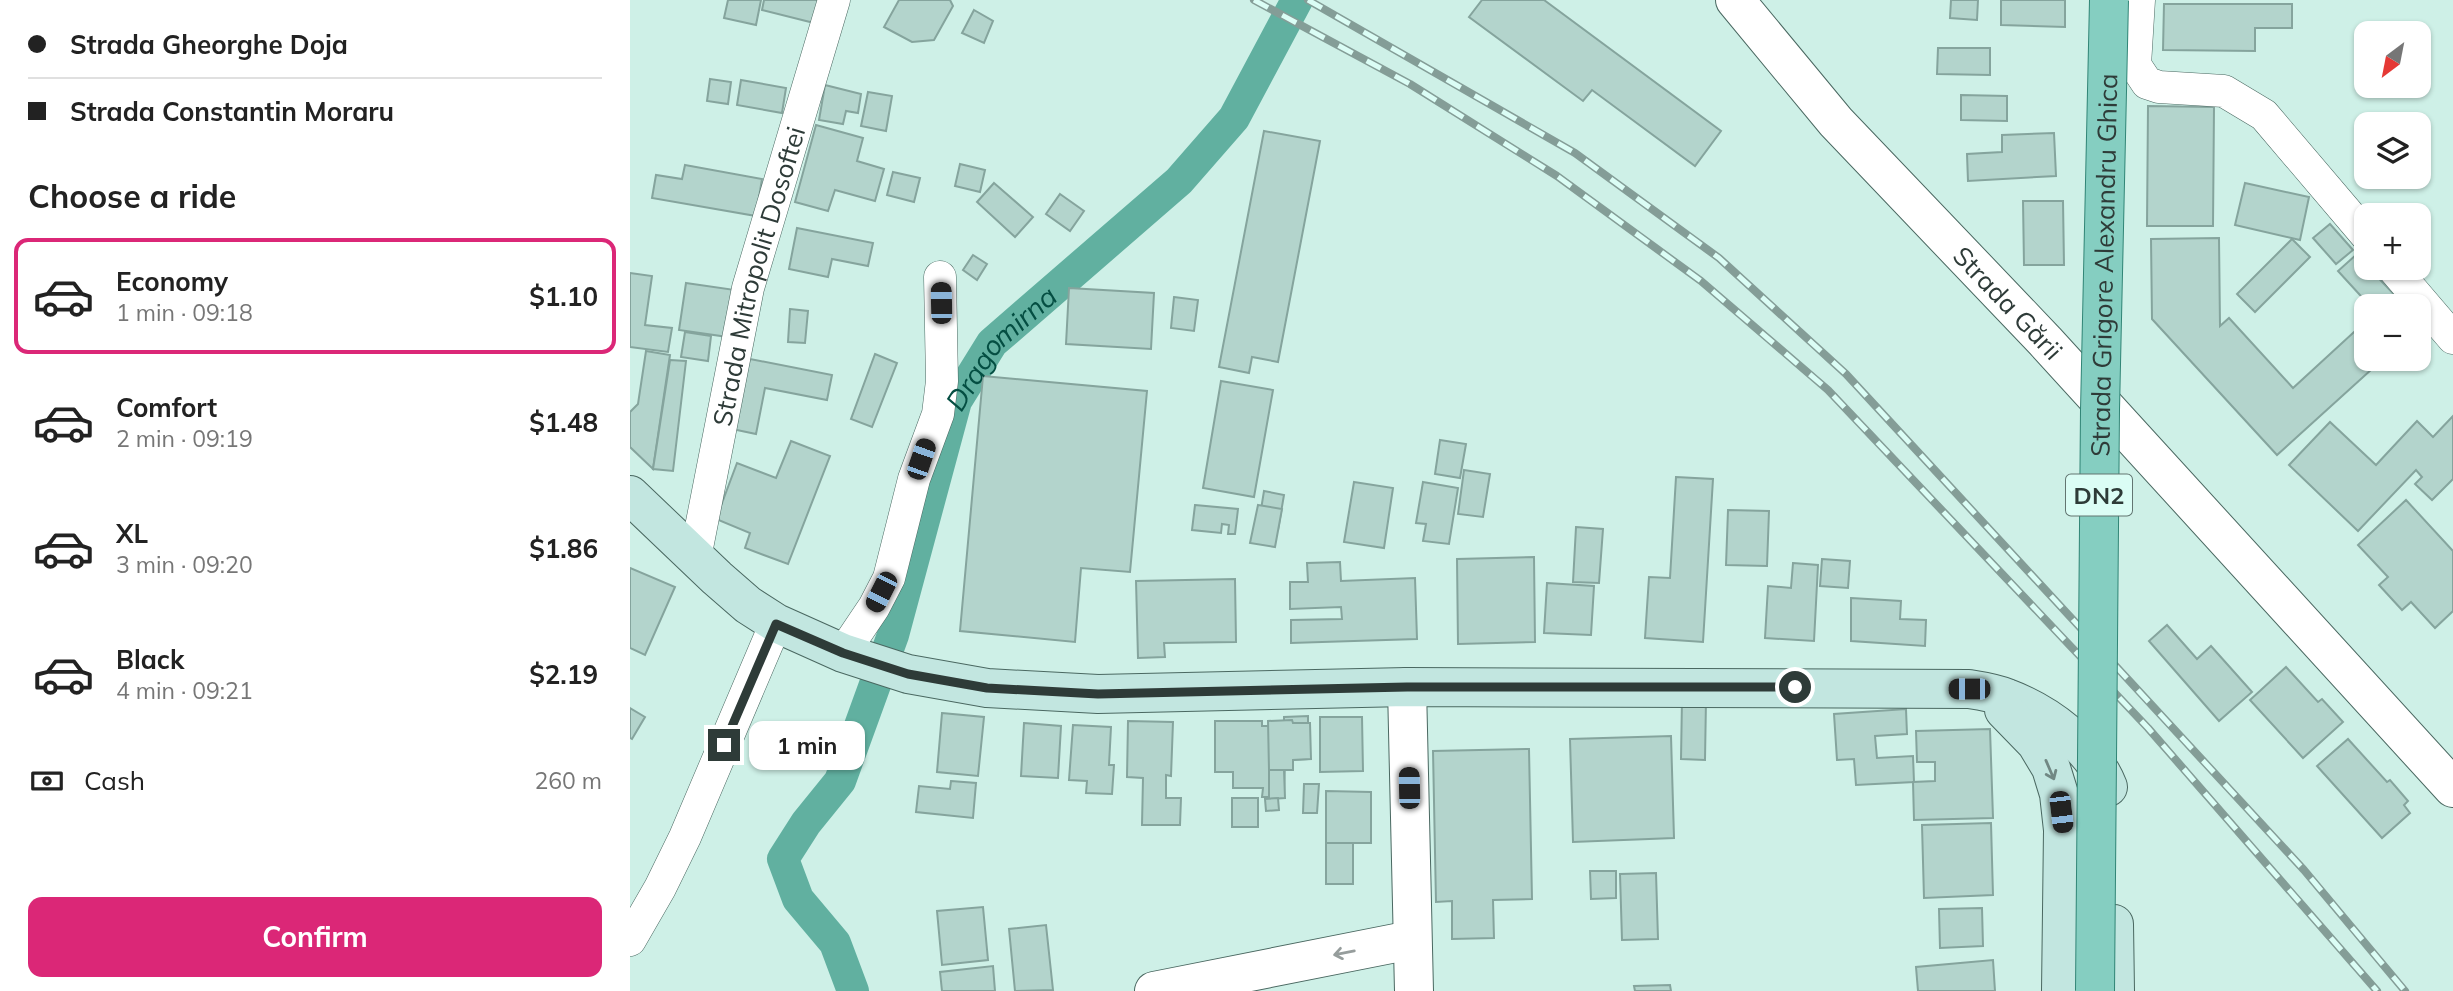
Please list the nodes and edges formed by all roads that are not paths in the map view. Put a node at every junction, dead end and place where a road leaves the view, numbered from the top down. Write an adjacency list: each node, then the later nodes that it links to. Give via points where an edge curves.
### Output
1 (834, 0): 10 (street, Strada Mitropolit Dosoftei, via 748,288)
2 (1735, 0): 15 (street, Strada Gării, via 1836,121 2045,341)
3 (2109, 0): 21 (main road, Strada Grigore Alexandru Ghica / DN2, bridge)
4 (2139, 0): 5 (street, via 2135,65 2147,83 2224,91 2264,115)
5 (2354, 221)
6 (940, 276): 12 (street, via 942,382 938,414 914,479 889,578)
7 (2403, 280): 8 (street)
8 (2453, 338)
9 (630, 495): 10 (main road)
10 (695, 558): 11 (main road)
11 (776, 624): 12 (main road); 16 (street, via 685,837)
12 (852, 656): 13 (main road, via 908,674 987,688 1098,694)
13 (1407, 687): 14 (main road); 17 (street)
14 (1969, 689): 20 (main road, one-way to 20, via 1995,702 2021,725 2051,768 2059,794 2063,830); 22 (main road, via 2006,697 2028,708 2076,741 2102,772 2113,815)
15 (2453, 788)
16 (630, 940)
17 (1411, 940): 18 (street, one-way to 18); 19 (street)
18 (1154, 991)
19 (1414, 991)
20 (2061, 991)
21 (2095, 991)
22 (2115, 991)

